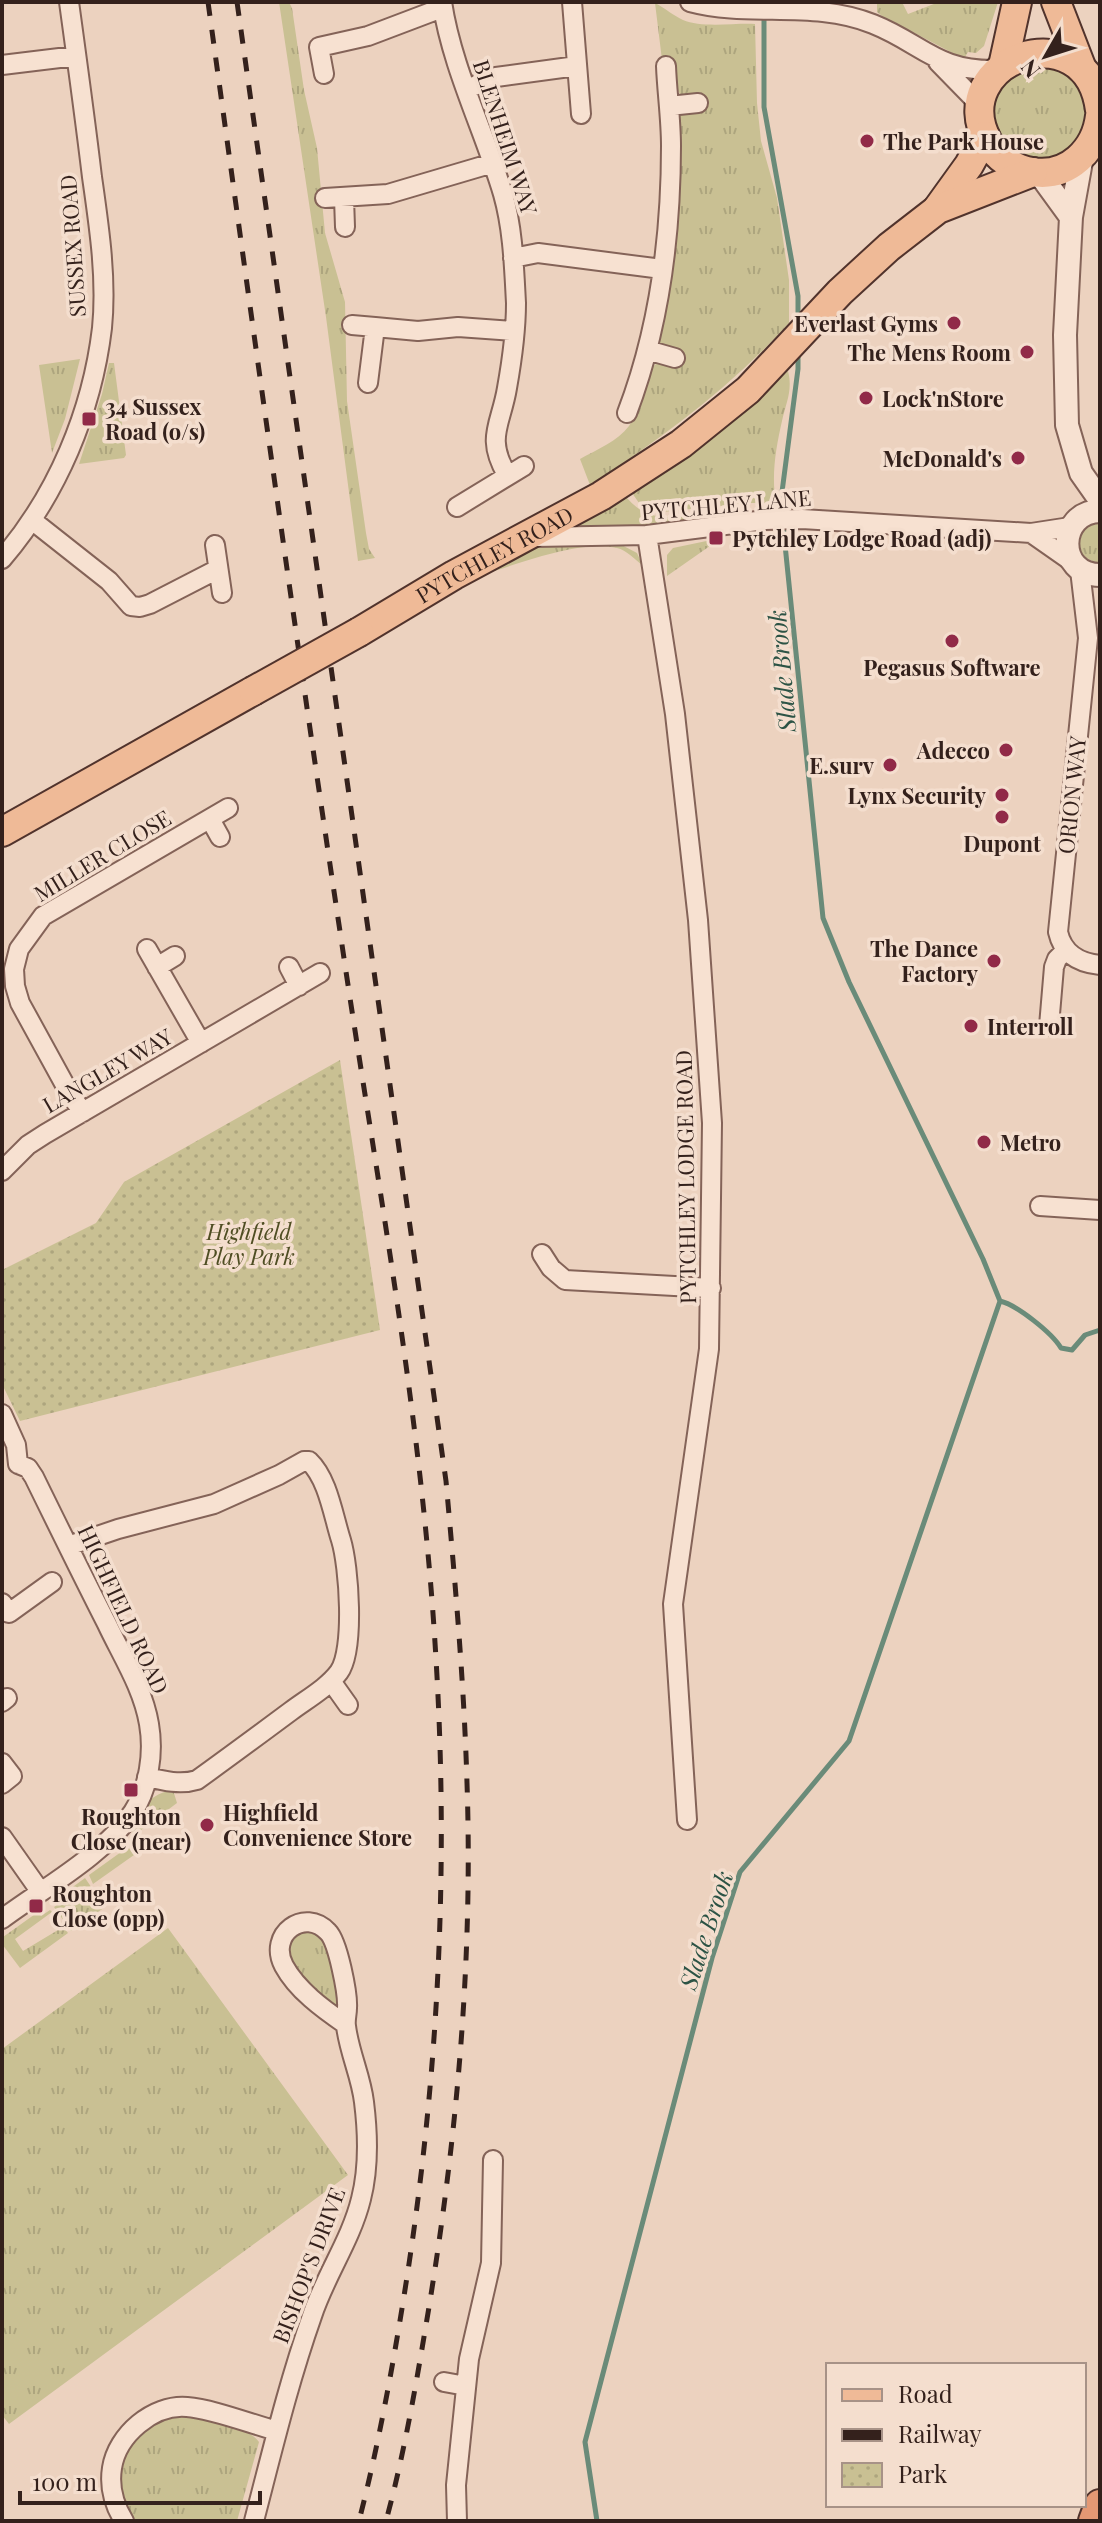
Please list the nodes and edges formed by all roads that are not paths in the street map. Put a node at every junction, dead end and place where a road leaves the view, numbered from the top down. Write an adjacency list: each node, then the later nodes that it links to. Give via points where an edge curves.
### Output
1 (69, 2): 7 (street, SUSSEX ROAD)
2 (572, 2): 10 (street)
3 (690, 2): 8 (street, via 825,10 873,24)
4 (1017, 2): 12 (main road)
5 (1056, 2): 13 (main road)
6 (442, 7): 14 (street, via 368,36 312,48); 15 (street, BLENHEIM WAY)
7 (76, 56): 9 (street); 41 (street, SUSSEX ROAD, via 100,239 102,326 75,437)
8 (937, 60): 12 (street, via 975,71); 18 (street)
9 (2, 65)
10 (577, 66): 15 (street, via 496,77); 20 (street)
11 (666, 66): 17 (street)
12 (1000, 68): 13 (main road, via 1021,56 1043,53 1064,57); 18 (main road, via 986,86)
13 (1089, 73): 19 (main road)
14 (324, 74)
15 (467, 89): 23 (street, BLENHEIM WAY)
16 (698, 103): 17 (street)
17 (669, 106): 29 (street, via 670,197)
18 (981, 106): 21 (main road)
19 (1100, 110)
20 (581, 114)
21 (985, 136): 24 (main road, via 1004,161); 25 (main road, PYTCHLEY ROAD)
22 (1094, 137): 24 (main road, PYTCHLEY ROAD, via 1055,171); 26 (street)
23 (493, 163): 27 (street, via 388,194 334,198); 28 (street, BLENHEIM WAY)
24 (1036, 173): 25 (main road, PYTCHLEY ROAD); 26 (street)
25 (938, 209): 45 (main road, PYTCHLEY ROAD, via 889,247 748,390 681,444 601,496)
26 (1071, 217): 37 (street, via 1067,425)
27 (345, 227)
28 (513, 258): 29 (street, via 538,253); 32 (street, BLENHEIM WAY)
29 (662, 269): 33 (street)
30 (352, 325): 31 (street)
31 (375, 327): 32 (street); 35 (street)
32 (514, 331): 39 (street, BLENHEIM WAY, via 507,390 495,432 498,456 516,470)
33 (647, 350): 34 (street); 36 (street)
34 (675, 358)
35 (368, 383)
36 (627, 413)
37 (1081, 473): 38 (street); 42 (street)
38 (1100, 500)
39 (457, 507)
40 (1100, 511): 42 (street, via 1084,513)
41 (33, 521): 47 (street, SUSSEX ROAD); 48 (street, via 109,581 131,606 150,604)
42 (1072, 524): 43 (street, PYTCHLEY LANE); 49 (street, via 1066,538)
43 (1031, 533): 44 (street, PYTCHLEY LANE, via 802,519); 49 (street)
44 (647, 535): 45 (street, PYTCHLEY LANE); 72 (street, PYTCHLEY LODGE ROAD, via 675,714 698,920 712,1123)
45 (522, 538): 55 (main road, PYTCHLEY ROAD, bridge)
46 (215, 545): 48 (street)
47 (2, 559)
48 (218, 569): 50 (street)
49 (1084, 569): 52 (street, ORION WAY)
50 (222, 593)
51 (1100, 610): 52 (street, ORION WAY)
52 (1088, 638): 58 (street, ORION WAY, via 1058,932)
53 (228, 808): 54 (street, MILLER CLOSE)
54 (210, 819): 56 (street); 67 (street, MILLER CLOSE, via 43,916 19,949 14,969 20,1003)
55 (2, 832)
56 (220, 837)
57 (147, 949): 61 (street)
58 (1065, 951): 60 (street); 65 (street, ORION WAY, via 1054,967)
59 (175, 956): 61 (street)
60 (1100, 965)
61 (157, 967): 66 (street)
62 (289, 967): 64 (street)
63 (320, 973): 64 (street, LANGLEY WAY)
64 (299, 986): 66 (street, LANGLEY WAY)
65 (1049, 1026)
66 (201, 1043): 67 (street, LANGLEY WAY)
67 (83, 1112): 68 (street, LANGLEY WAY, via 28,1145)
68 (2, 1171)
69 (1040, 1206): 70 (street)
70 (1100, 1210)
71 (542, 1254): 72 (street, via 565,1280)
72 (711, 1288): 83 (street, PYTCHLEY LODGE ROAD, via 709,1349 673,1604)
73 (2, 1414): 74 (street, HIGHFIELD ROAD, via 16,1445)
74 (10, 1466): 75 (street, HIGHFIELD ROAD, via 28,1468)
75 (68, 1546): 78 (street, via 214,1504 309,1461 327,1496 348,1578 346,1656); 81 (street, HIGHFIELD ROAD, via 141,1696 151,1748)
76 (52, 1582): 77 (street)
77 (4, 1611)
78 (331, 1681): 79 (street); 81 (street, via 197,1780)
79 (348, 1705)
80 (2, 1763): 82 (street, via 12,1776)
81 (147, 1777): 85 (street, HIGHFIELD ROAD, via 134,1810 110,1840)
82 (2, 1784)
83 (687, 1820)
84 (2, 1837): 85 (street)
85 (40, 1891): 86 (street, HIGHFIELD ROAD)
86 (2, 1919)
87 (345, 2024): 87 (street, BISHOP'S DRIVE, via 285,1968 279,1947 292,1927 319,1924 333,1938 348,2006); 91 (street, BISHOP'S DRIVE, via 364,2104 364,2183 354,2220 312,2316)
88 (493, 2160): 90 (street, via 491,2263)
89 (444, 2382): 90 (street)
90 (466, 2386): 95 (street)
91 (277, 2431): 93 (street, via 186,2406 144,2419 120,2446 112,2466 111,2490); 94 (street, BISHOP'S DRIVE)
92 (1100, 2505): 96 (highway)
93 (124, 2521)
94 (254, 2521)
95 (457, 2521)
96 (1094, 2521)

